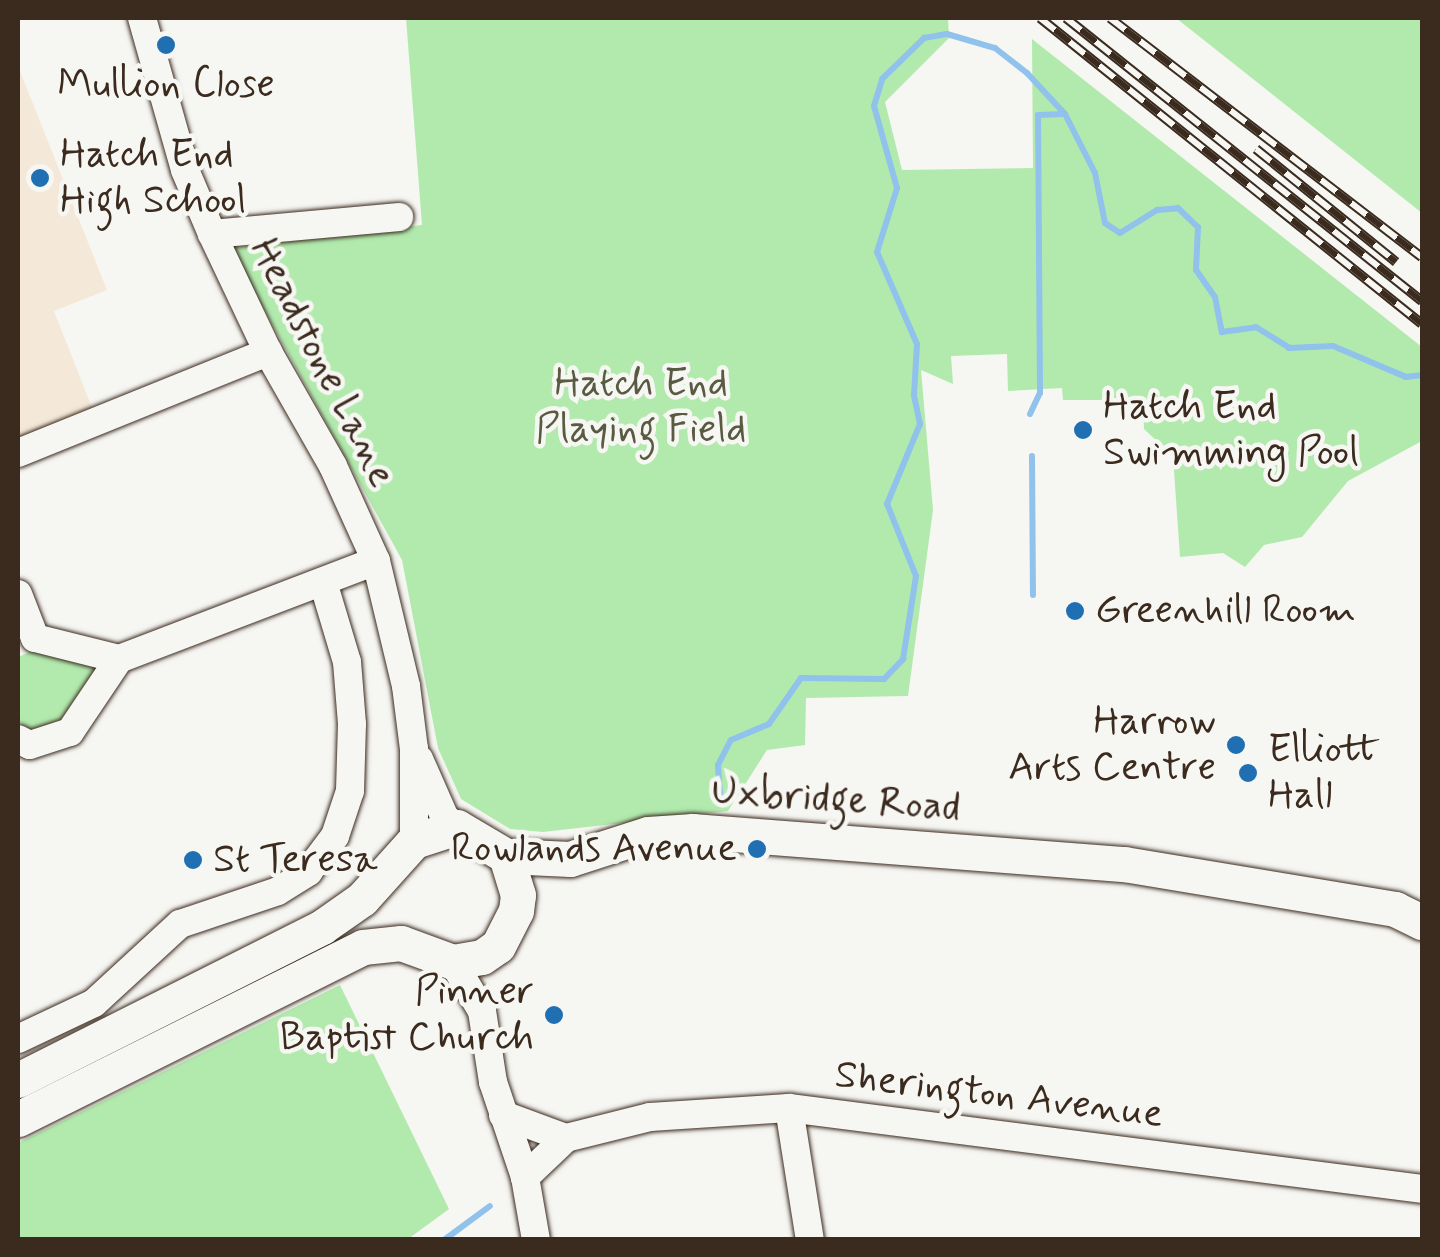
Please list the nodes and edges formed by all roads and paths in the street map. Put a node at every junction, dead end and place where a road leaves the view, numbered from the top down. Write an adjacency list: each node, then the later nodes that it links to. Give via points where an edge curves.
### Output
1 (142, 18): 3 (street, Headstone Lane, via 185,170)
2 (399, 217): 3 (street)
3 (212, 234): 4 (street, Headstone Lane)
4 (268, 352): 5 (street); 6 (street, Headstone Lane, via 333,466)
5 (18, 453)
6 (376, 560): 7 (street); 12 (street, Headstone Lane)
7 (323, 582): 10 (street); 24 (street, via 347,662 352,724 350,791 335,836 308,872 278,891 180,924 94,1004)
8 (18, 594): 9 (street)
9 (26, 642): 10 (street)
10 (118, 659): 11 (street, via 70,732 30,746)
11 (18, 740)
12 (414, 749): 13 (street, Headstone Lane, via 445,818); 14 (street, Headstone Lane)
13 (457, 828): 14 (main road); 15 (main road, Uxbridge Road)
14 (414, 841): 17 (main road)
15 (506, 856): 16 (main road, Uxbridge Road); 18 (main road)
16 (570, 859): 18 (main road, Uxbridge Road); 19 (main road, Uxbridge Road, via 648,834 693,831 1124,864)
17 (388, 872): 20 (main road, via 384,903); 25 (main road, via 322,928)
18 (518, 895): 21 (main road, via 510,926)
19 (1413, 911)
20 (402, 943): 22 (main road); 28 (main road, via 363,947)
21 (492, 951): 22 (main road); 23 (street)
22 (453, 962): 23 (street)
23 (482, 1012): 27 (street)
24 (18, 1039)
25 (18, 1080)
26 (790, 1108): 29 (street, Sherington Avenue, via 650,1117); 31 (street, Sherington Avenue); 33 (street)
27 (503, 1115): 29 (street); 30 (street)
28 (18, 1118)
29 (566, 1138): 30 (street, Sherington Avenue)
30 (525, 1177): 32 (street)
31 (1417, 1193)
32 (536, 1240)
33 (810, 1240)

